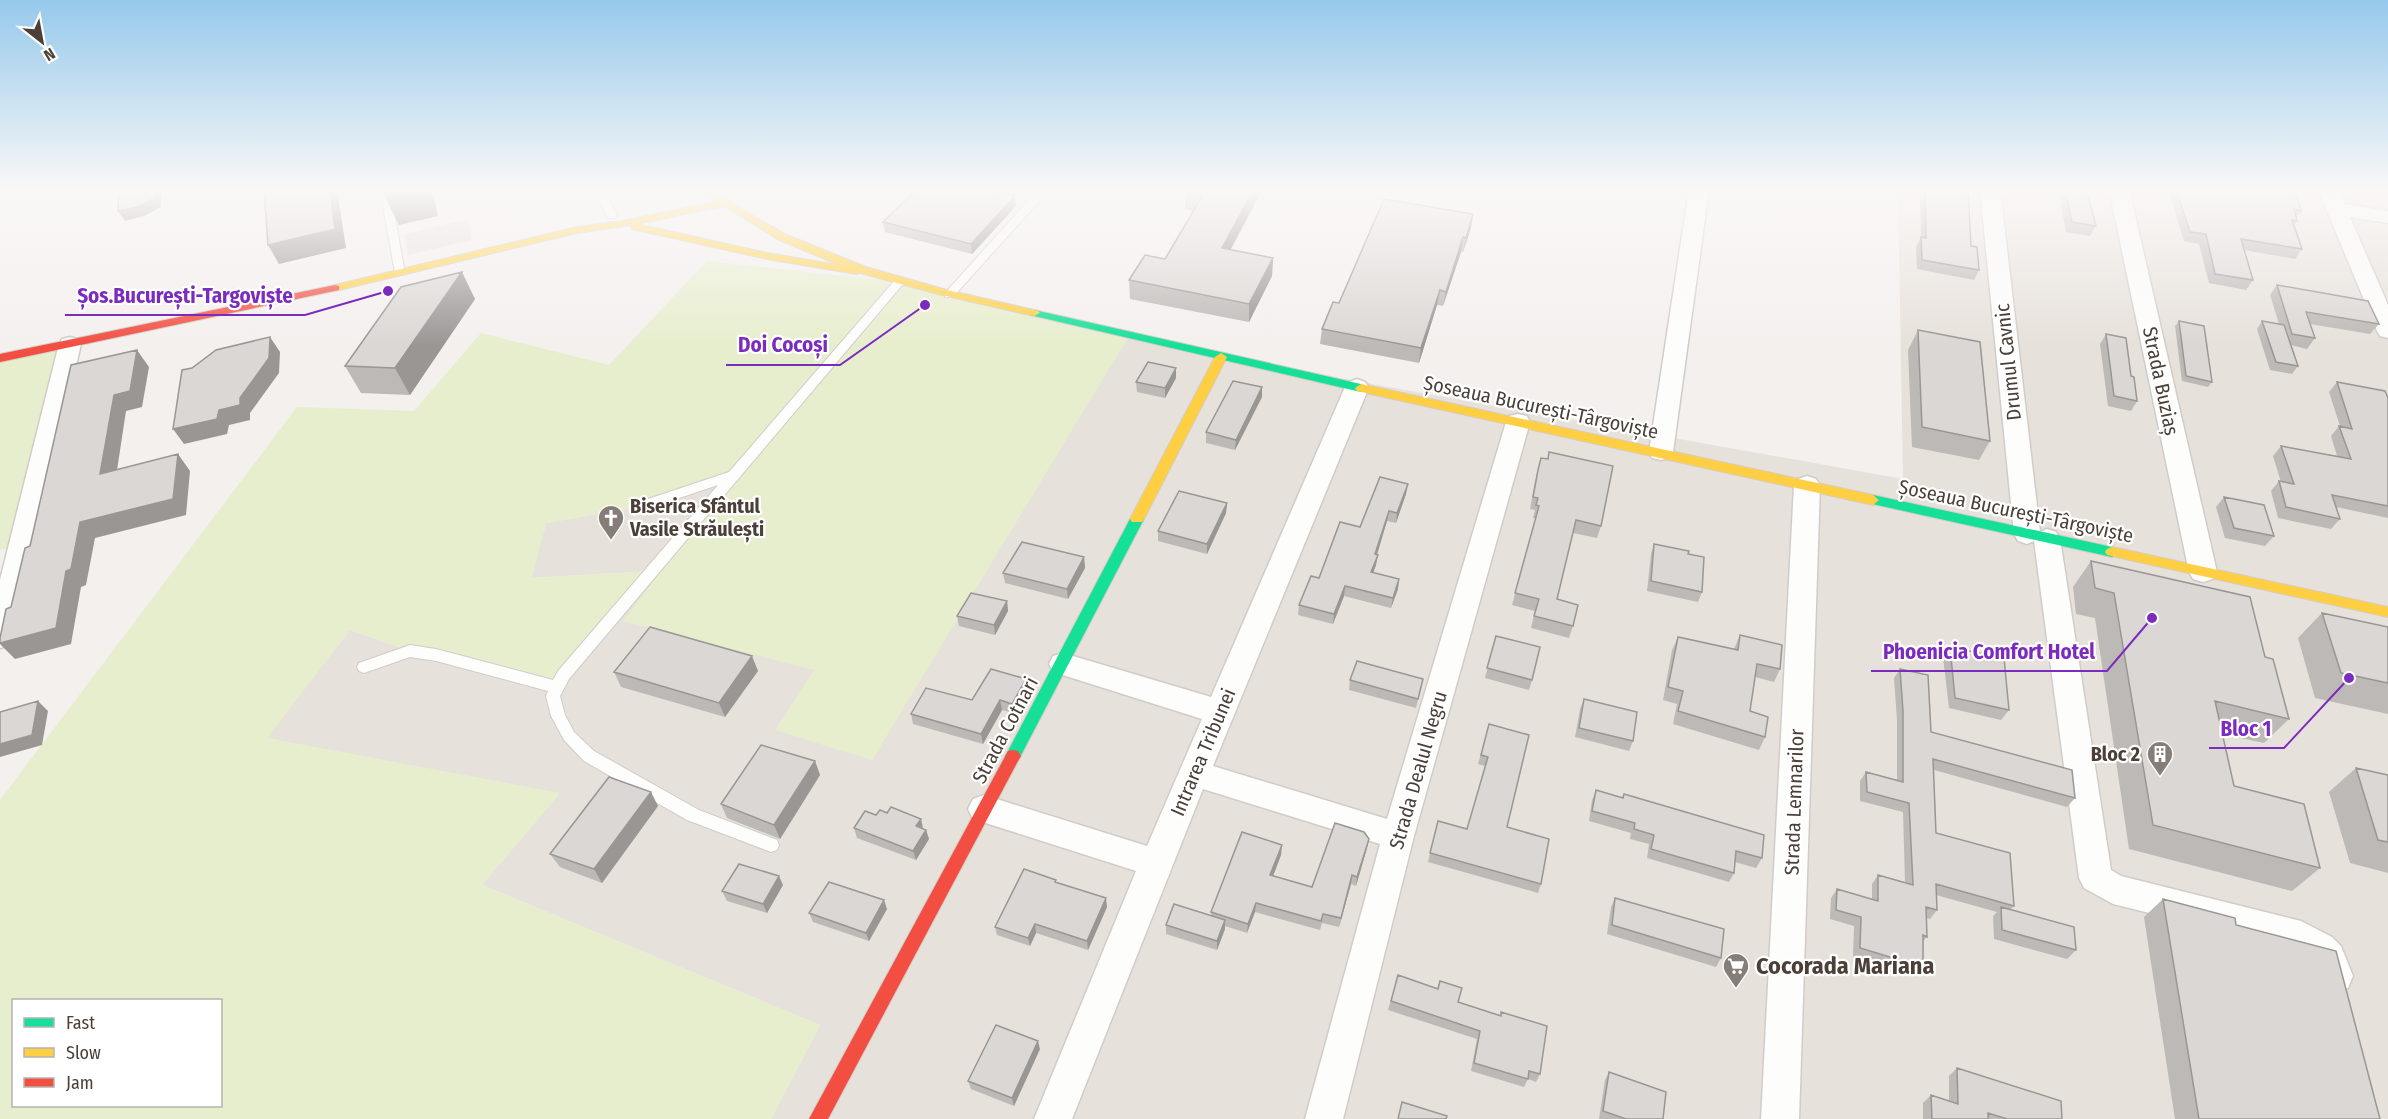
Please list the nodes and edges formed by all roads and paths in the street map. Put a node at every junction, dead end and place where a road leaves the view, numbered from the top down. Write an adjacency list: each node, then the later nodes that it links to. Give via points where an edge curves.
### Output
1 (394, 241): 11 (lane)
2 (532, 241): 11 (main road)
3 (705, 241): 10 (main road)
4 (789, 241): 10 (main road, Șoseaua București-Târgoviște)
5 (997, 241): 13 (lane)
6 (1691, 241): 20 (street)
7 (1997, 241): 24 (street, Drumul Cavnic)
8 (2130, 241): 25 (street, Strada Buziaș)
9 (2351, 241): 14 (street)
10 (856, 271): 12 (main road, Șoseaua București-Târgoviște)
11 (400, 273): 15 (main road)
12 (899, 282): 13 (main road, Șoseaua București-Târgoviște); 21 (lane)
13 (949, 295): 16 (main road, Șoseaua București-Târgoviște)
14 (2386, 320)
15 (70, 344): 17 (main road); 27 (street)
16 (1221, 357): 18 (main road, Șoseaua București-Târgoviște); 28 (main road, Strada Cotnari)
17 (0, 358)
18 (1357, 387): 19 (main road, Șoseaua București-Târgoviște); 31 (street, Intrarea Tribunei)
19 (1518, 422): 20 (main road, Șoseaua București-Târgoviște); 34 (street, Strada Dealul Negru)
20 (1660, 452): 22 (main road, Șoseaua București-Târgoviște)
21 (733, 475): 23 (lane); 30 (lane, via 563,675)
22 (1808, 485): 24 (main road, Șoseaua București-Târgoviște); 41 (street, Strada Lemnarilor)
23 (638, 507)
24 (2037, 536): 25 (main road, Șoseaua București-Târgoviște); 37 (street, Drumul Cavnic, via 2096,878 2113,889 2289,932 2308,941 2329,957)
25 (2203, 572): 26 (main road, Șoseaua București-Târgoviște)
26 (2388, 612)
27 (0, 637)
28 (1063, 664): 31 (street); 33 (main road, Strada Cotnari)
29 (364, 667): 30 (lane, via 410,651)
30 (557, 687): 35 (lane, via 553,696 558,716 569,736 590,756 693,815)
31 (1220, 712): 32 (street, Intrarea Tribunei)
32 (1194, 773): 34 (street); 36 (street, Intrarea Tribunei)
33 (984, 809): 36 (street); 38 (main road, Strada Cotnari)
34 (1398, 836): 40 (street, Strada Dealul Negru)
35 (771, 845)
36 (1156, 862): 39 (street, Intrarea Tribunei)
37 (2343, 1002)
38 (818, 1119)
39 (1053, 1119)
40 (1324, 1119)
41 (1780, 1119)

